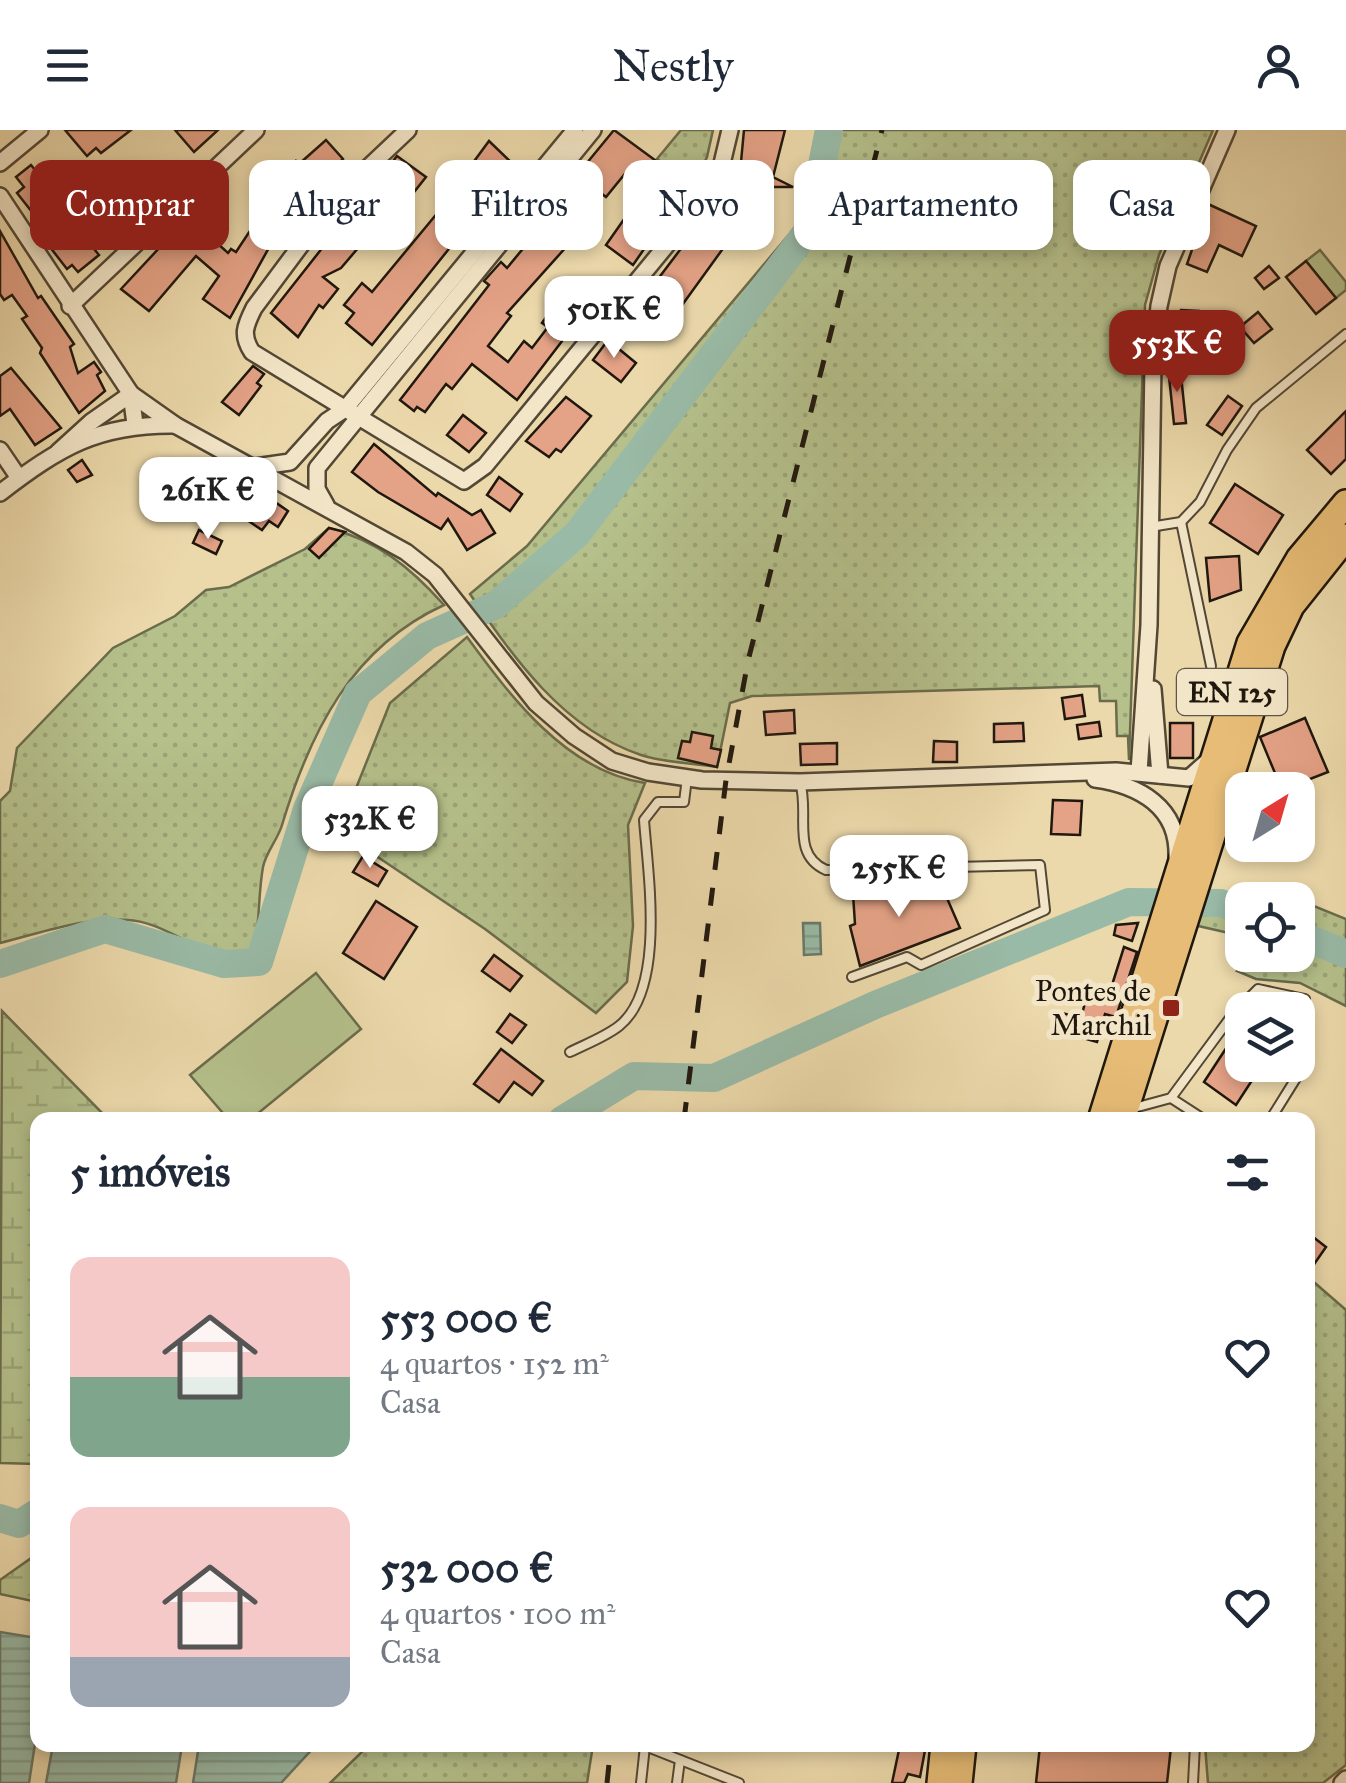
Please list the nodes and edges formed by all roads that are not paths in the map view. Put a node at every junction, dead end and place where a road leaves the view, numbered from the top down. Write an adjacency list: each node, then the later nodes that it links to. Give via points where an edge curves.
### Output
1 (40, 130): 8 (street)
2 (256, 130): 10 (street)
3 (408, 130): 12 (street, via 336,198 244,327 252,352)
4 (575, 130): 14 (street)
5 (593, 130): 14 (street)
6 (730, 130): 18 (street, via 708,194 474,478 451,477)
7 (1227, 130): 31 (street, via 1168,266 1159,306)
8 (0, 163)
9 (0, 196): 10 (street)
10 (70, 306): 13 (street)
11 (1346, 334): 30 (lane, via 1256,408)
12 (314, 389): 14 (street); 16 (street, via 326,409)
13 (131, 394): 15 (street); 17 (street); 21 (street)
14 (352, 414): 16 (street); 18 (street); 19 (street)
15 (134, 424): 17 (street); 21 (street, via 88,435)
16 (324, 424): 22 (street)
17 (175, 425): 23 (street)
18 (374, 428): 19 (street)
19 (346, 434): 24 (street)
20 (0, 450): 25 (street)
21 (58, 452): 25 (street)
22 (302, 452): 23 (street, via 290,462); 26 (street)
23 (253, 468): 26 (street)
24 (317, 468): 26 (street); 29 (street)
25 (19, 478): 27 (street)
26 (293, 486): 29 (street)
27 (0, 493)
28 (1346, 503): 35 (main road, EN 125, via 1274,596 1250,643)
29 (327, 507): 39 (street, via 435,575 536,703 574,736 612,761)
30 (1181, 522): 31 (lane); 34 (lane)
31 (1150, 527): 33 (street)
32 (1346, 537): 41 (main road, via 1291,606 1272,646)
33 (1149, 625): 36 (street); 37 (street)
34 (1211, 666)
35 (1212, 757): 37 (street, via 1189,778); 41 (main road, EN 125)
36 (1139, 772): 37 (street); 38 (street)
37 (1160, 775)
38 (1051, 776): 40 (street); 41 (street, via 1118,782 1156,802 1174,828)
39 (687, 778): 40 (street); 44 (lane, via 684,802 658,802 644,820 648,961 638,1002 620,1026)
40 (800, 782): 42 (lane, via 804,850 826,870 1040,865 1045,910 921,965 907,958)
41 (1185, 878): 47 (main road)
42 (852, 978)
43 (1225, 1025): 46 (lane)
44 (570, 1052)
45 (1294, 1082): 50 (lane)
46 (1171, 1098): 48 (lane); 49 (lane)
47 (1117, 1112)
48 (1130, 1112)
49 (1193, 1112)
50 (1275, 1112)
51 (644, 1752): 57 (lane)
52 (660, 1752): 56 (lane)
53 (943, 1752): 60 (main road)
54 (961, 1752): 61 (main road)
55 (1195, 1752): 62 (lane)
56 (680, 1760): 58 (lane); 59 (lane)
57 (641, 1783)
58 (677, 1783)
59 (739, 1783)
60 (940, 1783)
61 (959, 1783)
62 (1193, 1783)

